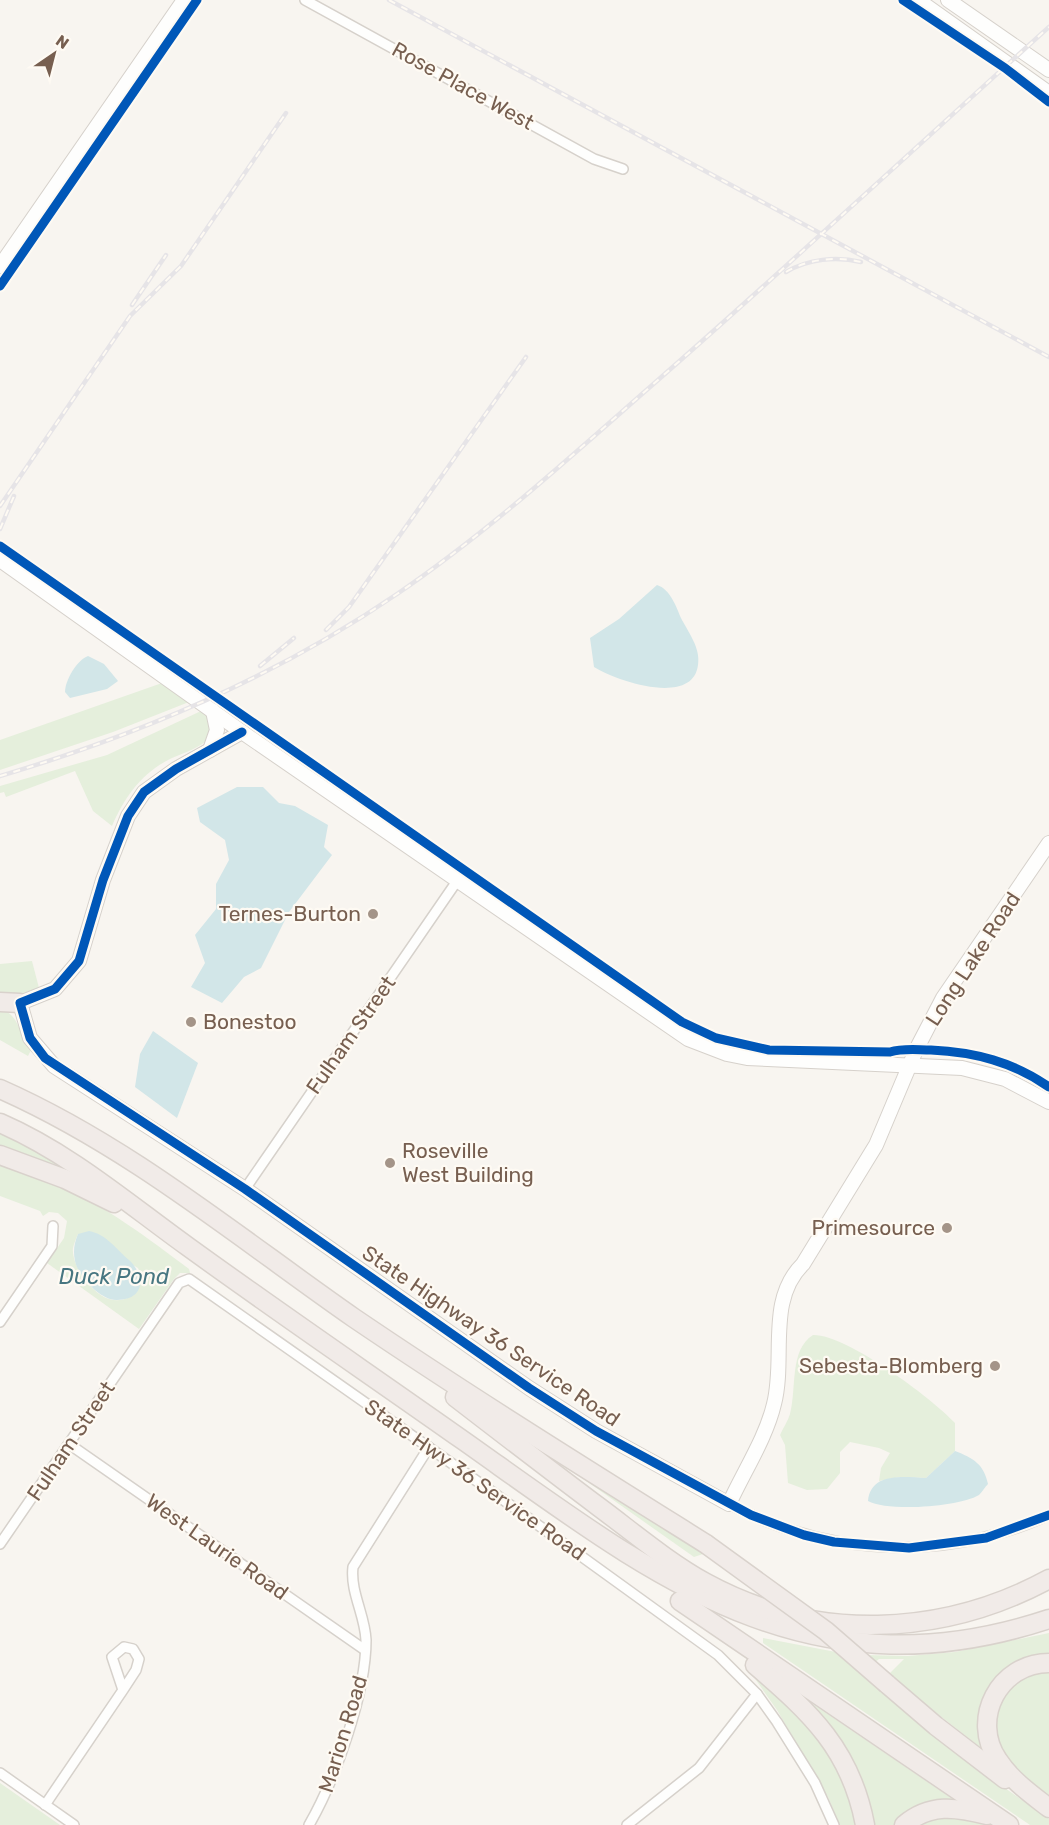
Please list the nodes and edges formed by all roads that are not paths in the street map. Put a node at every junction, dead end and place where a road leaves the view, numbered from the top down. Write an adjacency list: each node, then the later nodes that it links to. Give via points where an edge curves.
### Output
1 (184, 0): 8 (street)
2 (305, 0): 7 (street, Rose Place West, via 594,159)
3 (918, 0): 6 (street)
4 (948, 0): 5 (street)
5 (1049, 70)
6 (1049, 93)
7 (623, 169)
8 (0, 266)
9 (0, 561): 10 (street)
10 (213, 711): 11 (street); 12 (street, via 217,730)
11 (243, 732): 12 (street); 14 (street)
12 (210, 750): 16 (street, via 144,792 128,816 107,869 79,961 55,989)
13 (1049, 843): 17 (street, Long Lake Road, via 943,998)
14 (457, 880): 17 (street, via 666,1026 706,1047 770,1060); 22 (street, Fulham Street)
15 (0, 1002): 16 (highway)
16 (20, 1003): 22 (street, State Highway 36 Service Road, via 30,1038 45,1058)
17 (909, 1065): 19 (street, via 984,1073 1024,1087); 30 (street, Long Lake Road, via 876,1146 786,1290 779,1327 779,1375 774,1405)
18 (0, 1089): 26 (highway, via 60,1117 162,1181)
19 (1049, 1102)
20 (0, 1123): 24 (highway, via 83,1170)
21 (0, 1155): 24 (highway, via 98,1194)
22 (244, 1189): 30 (street, State Highway 36 Service Road, via 529,1388 596,1431)
23 (53, 1226): 27 (street, via 52,1246)
24 (186, 1245): 32 (highway)
25 (184, 1279): 28 (street, Fulham Street); 29 (street, State Hwy 36 Service Road, via 195,1281)
26 (355, 1318): 34 (highway, via 673,1563 752,1604 796,1618 829,1623 915,1623 987,1607); 43 (highway, bridge, via 705,1544 826,1631 975,1757)
27 (0, 1322)
28 (69, 1444): 33 (street, Fulham Street); 37 (street, West Laurie Road)
29 (429, 1447): 37 (street, Marion Road, via 353,1567); 40 (street, State Hwy 36 Service Road, via 718,1655)
30 (729, 1504): 31 (street, State Highway 36 Service Road, via 804,1535 885,1548 963,1543 1010,1531)
31 (1049, 1515)
32 (605, 1540): 35 (highway); 36 (highway, via 719,1605 806,1634 866,1643 927,1644 983,1636)
33 (0, 1544)
34 (1049, 1579)
35 (680, 1600): 44 (highway); 49 (highway, via 819,1724 851,1776)
36 (1049, 1619)
37 (365, 1650): 46 (street, Marion Road, via 357,1698 336,1767)
38 (1049, 1663): 43 (highway, via 1024,1667 1004,1680 991,1702 987,1726 997,1760)
39 (123, 1690): 42 (street)
40 (757, 1694): 47 (street, via 699,1768); 48 (street, State Hwy 36 Service Road, via 815,1783)
41 (0, 1773): 42 (street)
42 (45, 1805): 45 (street)
43 (1049, 1808)
44 (1004, 1822): 50 (highway, via 942,1807 922,1812)
45 (74, 1825)
46 (309, 1825)
47 (627, 1825)
48 (834, 1825)
49 (865, 1825)
50 (904, 1825)

